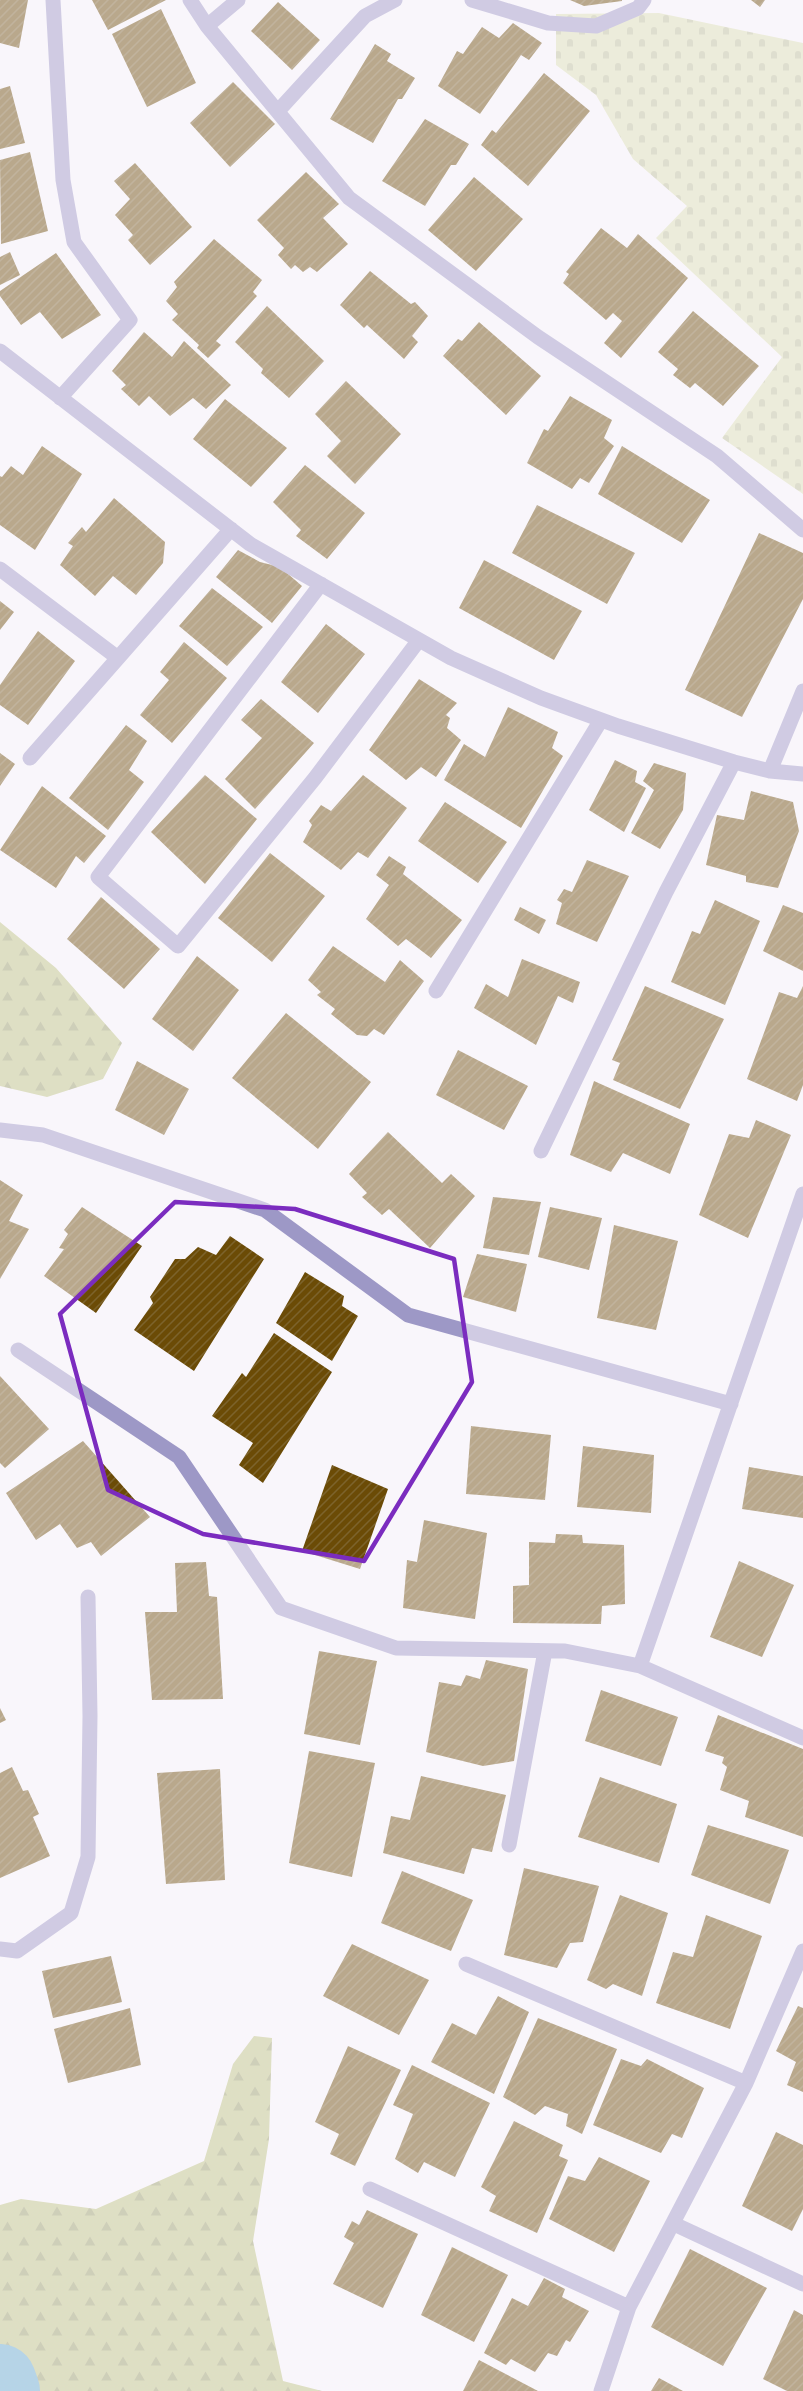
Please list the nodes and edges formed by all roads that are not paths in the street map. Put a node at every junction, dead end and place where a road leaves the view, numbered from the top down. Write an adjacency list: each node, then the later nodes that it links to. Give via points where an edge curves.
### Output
1 (53, 0): 10 (street, via 63,180 74,242 130,320)
2 (190, 0): 7 (street)
3 (238, 0): 7 (street)
4 (394, 0): 8 (street, via 365,16)
5 (472, 0): 6 (street, via 548,23 596,26 638,8)
6 (644, 0)
7 (207, 26): 8 (street)
8 (279, 110): 12 (street, via 350,198 538,337 717,456)
9 (0, 351): 10 (street)
10 (60, 398): 11 (street)
11 (231, 529): 14 (street); 16 (street)
12 (803, 530)
13 (0, 569): 16 (street)
14 (321, 584): 15 (street); 15 (street, via 98,877 178,946 315,778)
15 (419, 640): 18 (street, via 541,698)
16 (118, 658): 19 (street)
17 (803, 690): 21 (street)
18 (601, 720): 20 (street); 23 (street)
19 (30, 758)
20 (734, 762): 21 (street); 25 (street, via 666,892)
21 (770, 771): 22 (street)
22 (803, 774)
23 (436, 991)
24 (0, 1130): 28 (street, via 43,1135 265,1210 408,1315)
25 (541, 1151)
26 (803, 1194): 28 (street)
27 (18, 1350): 30 (street, via 178,1457 280,1608 396,1648)
28 (731, 1404): 31 (street)
29 (88, 1597): 34 (street, via 88,1857 70,1913 17,1951)
30 (545, 1651): 31 (street, via 565,1651); 33 (street)
31 (640, 1666): 32 (street)
32 (803, 1738)
33 (508, 1845)
34 (0, 1948)
35 (803, 1951): 37 (street)
36 (466, 1964): 37 (street)
37 (746, 2083): 39 (street)
38 (370, 2189): 41 (street)
39 (674, 2224): 40 (street); 41 (street)
40 (803, 2284)
41 (629, 2307): 42 (street)
42 (601, 2391)

